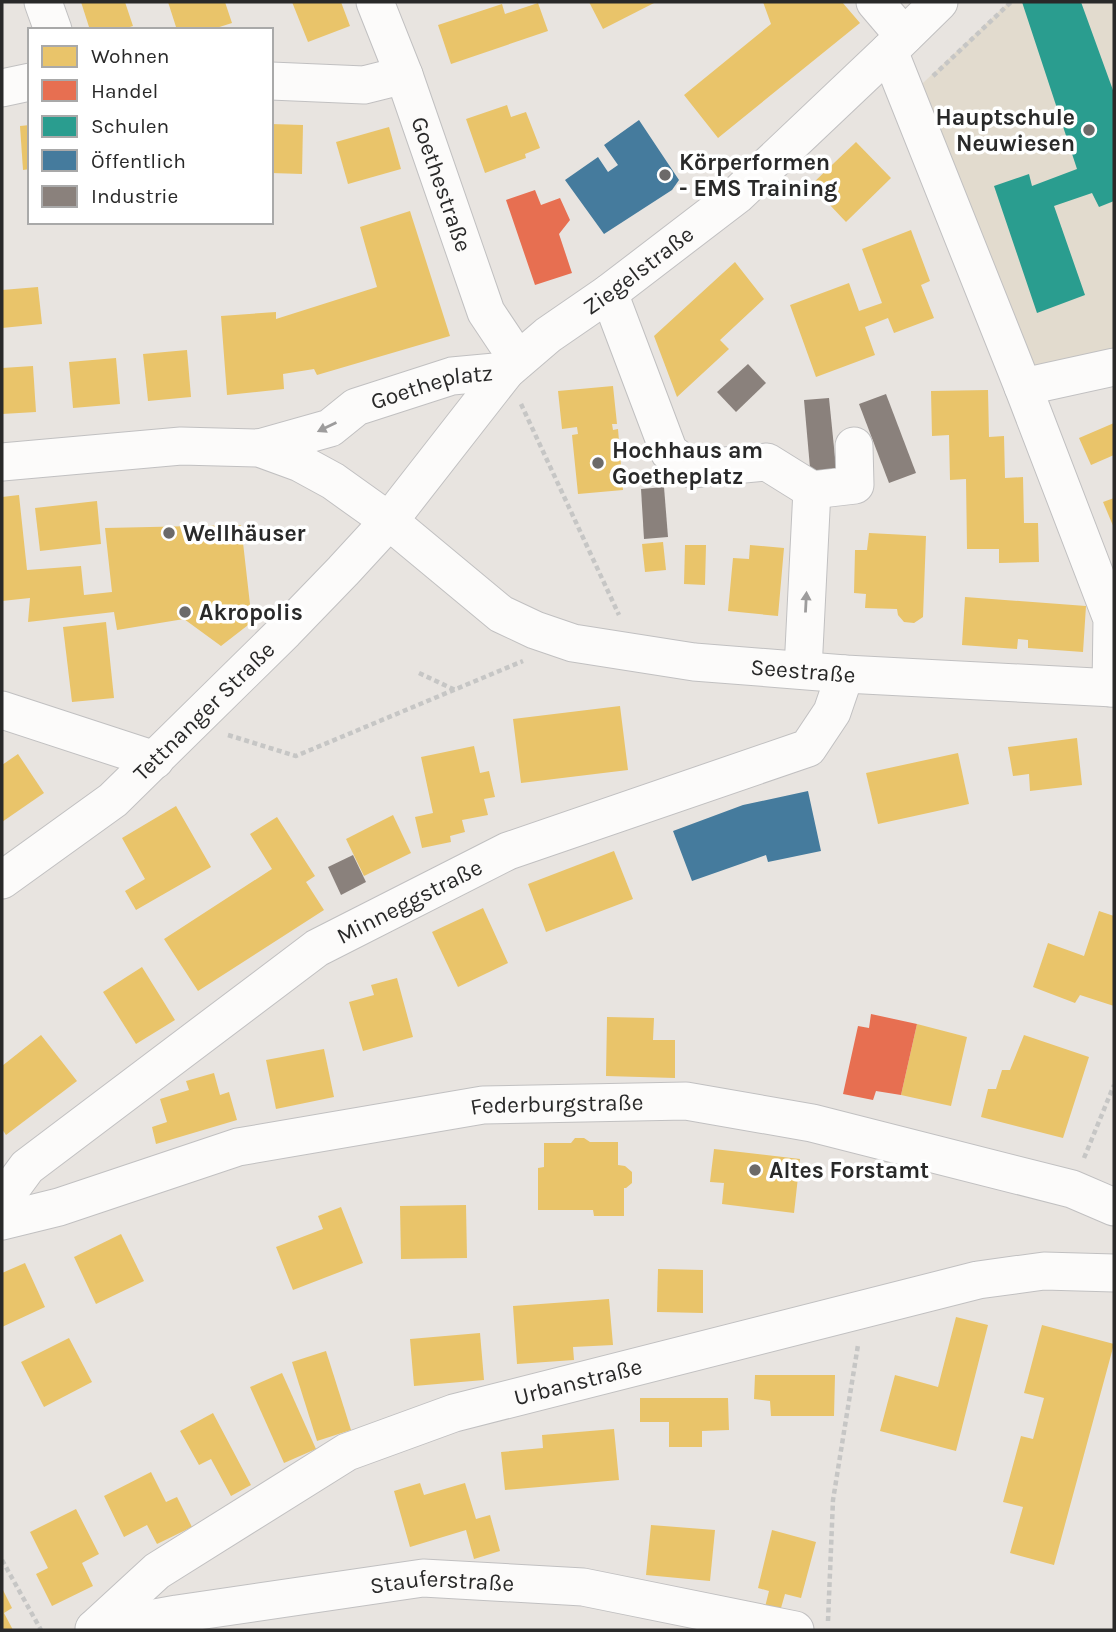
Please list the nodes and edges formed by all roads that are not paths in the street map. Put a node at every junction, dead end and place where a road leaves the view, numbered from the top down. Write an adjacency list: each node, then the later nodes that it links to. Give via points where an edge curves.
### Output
1 (43, 2): 5 (street)
2 (375, 2): 7 (street, Goethestraße)
3 (875, 2): 6 (street)
4 (939, 2): 6 (street, Ziegelstraße)
5 (52, 28)
6 (896, 44): 11 (street, Ziegelstraße, via 737,195); 14 (street, via 907,98)
7 (404, 75): 8 (street, via 364,85); 12 (street, Goethestraße, via 486,312)
8 (273, 81)
9 (28, 82): 10 (street)
10 (2, 88)
11 (609, 293): 12 (street, Ziegelstraße); 18 (street, via 668,452 692,468 767,462)
12 (512, 366): 16 (street, Goetheplatz, one-way to 16, via 452,376 356,407 330,428); 19 (street, Goetheplatz)
13 (1114, 367): 14 (street)
14 (1023, 387): 20 (street, Seestraße)
15 (854, 446): 18 (street, via 855,485)
16 (259, 448): 17 (street, Goetheplatz, via 181,446); 19 (street, Goetheplatz, via 332,481)
17 (2, 462)
18 (812, 490): 22 (street, one-way to 18)
19 (388, 521): 21 (street, Goetheplatz); 26 (street, Tettnanger Straße)
20 (1107, 587): 24 (street, Seestraße)
21 (501, 614): 22 (street, Seestraße, via 535,631 573,642 694,662)
22 (803, 670): 23 (street, Seestraße)
23 (845, 674): 24 (street, Seestraße); 28 (street, Minneggstraße, via 832,712 808,748 508,851 317,948 27,1167)
24 (1113, 688)
25 (2, 710): 26 (street)
26 (155, 760): 27 (street, Tettnanger Straße, via 113,800)
27 (2, 880)
28 (2, 1201)
29 (1114, 1207): 30 (street, Federburgstraße, via 1072,1189 812,1123 686,1101 483,1105 238,1147)
30 (2, 1222)
31 (1114, 1273): 32 (street, Urbanstraße, via 1044,1271 978,1280 454,1413 347,1452 156,1571)
32 (93, 1629): 33 (street, Stauferstraße, via 423,1578 583,1587)
33 (795, 1630)

